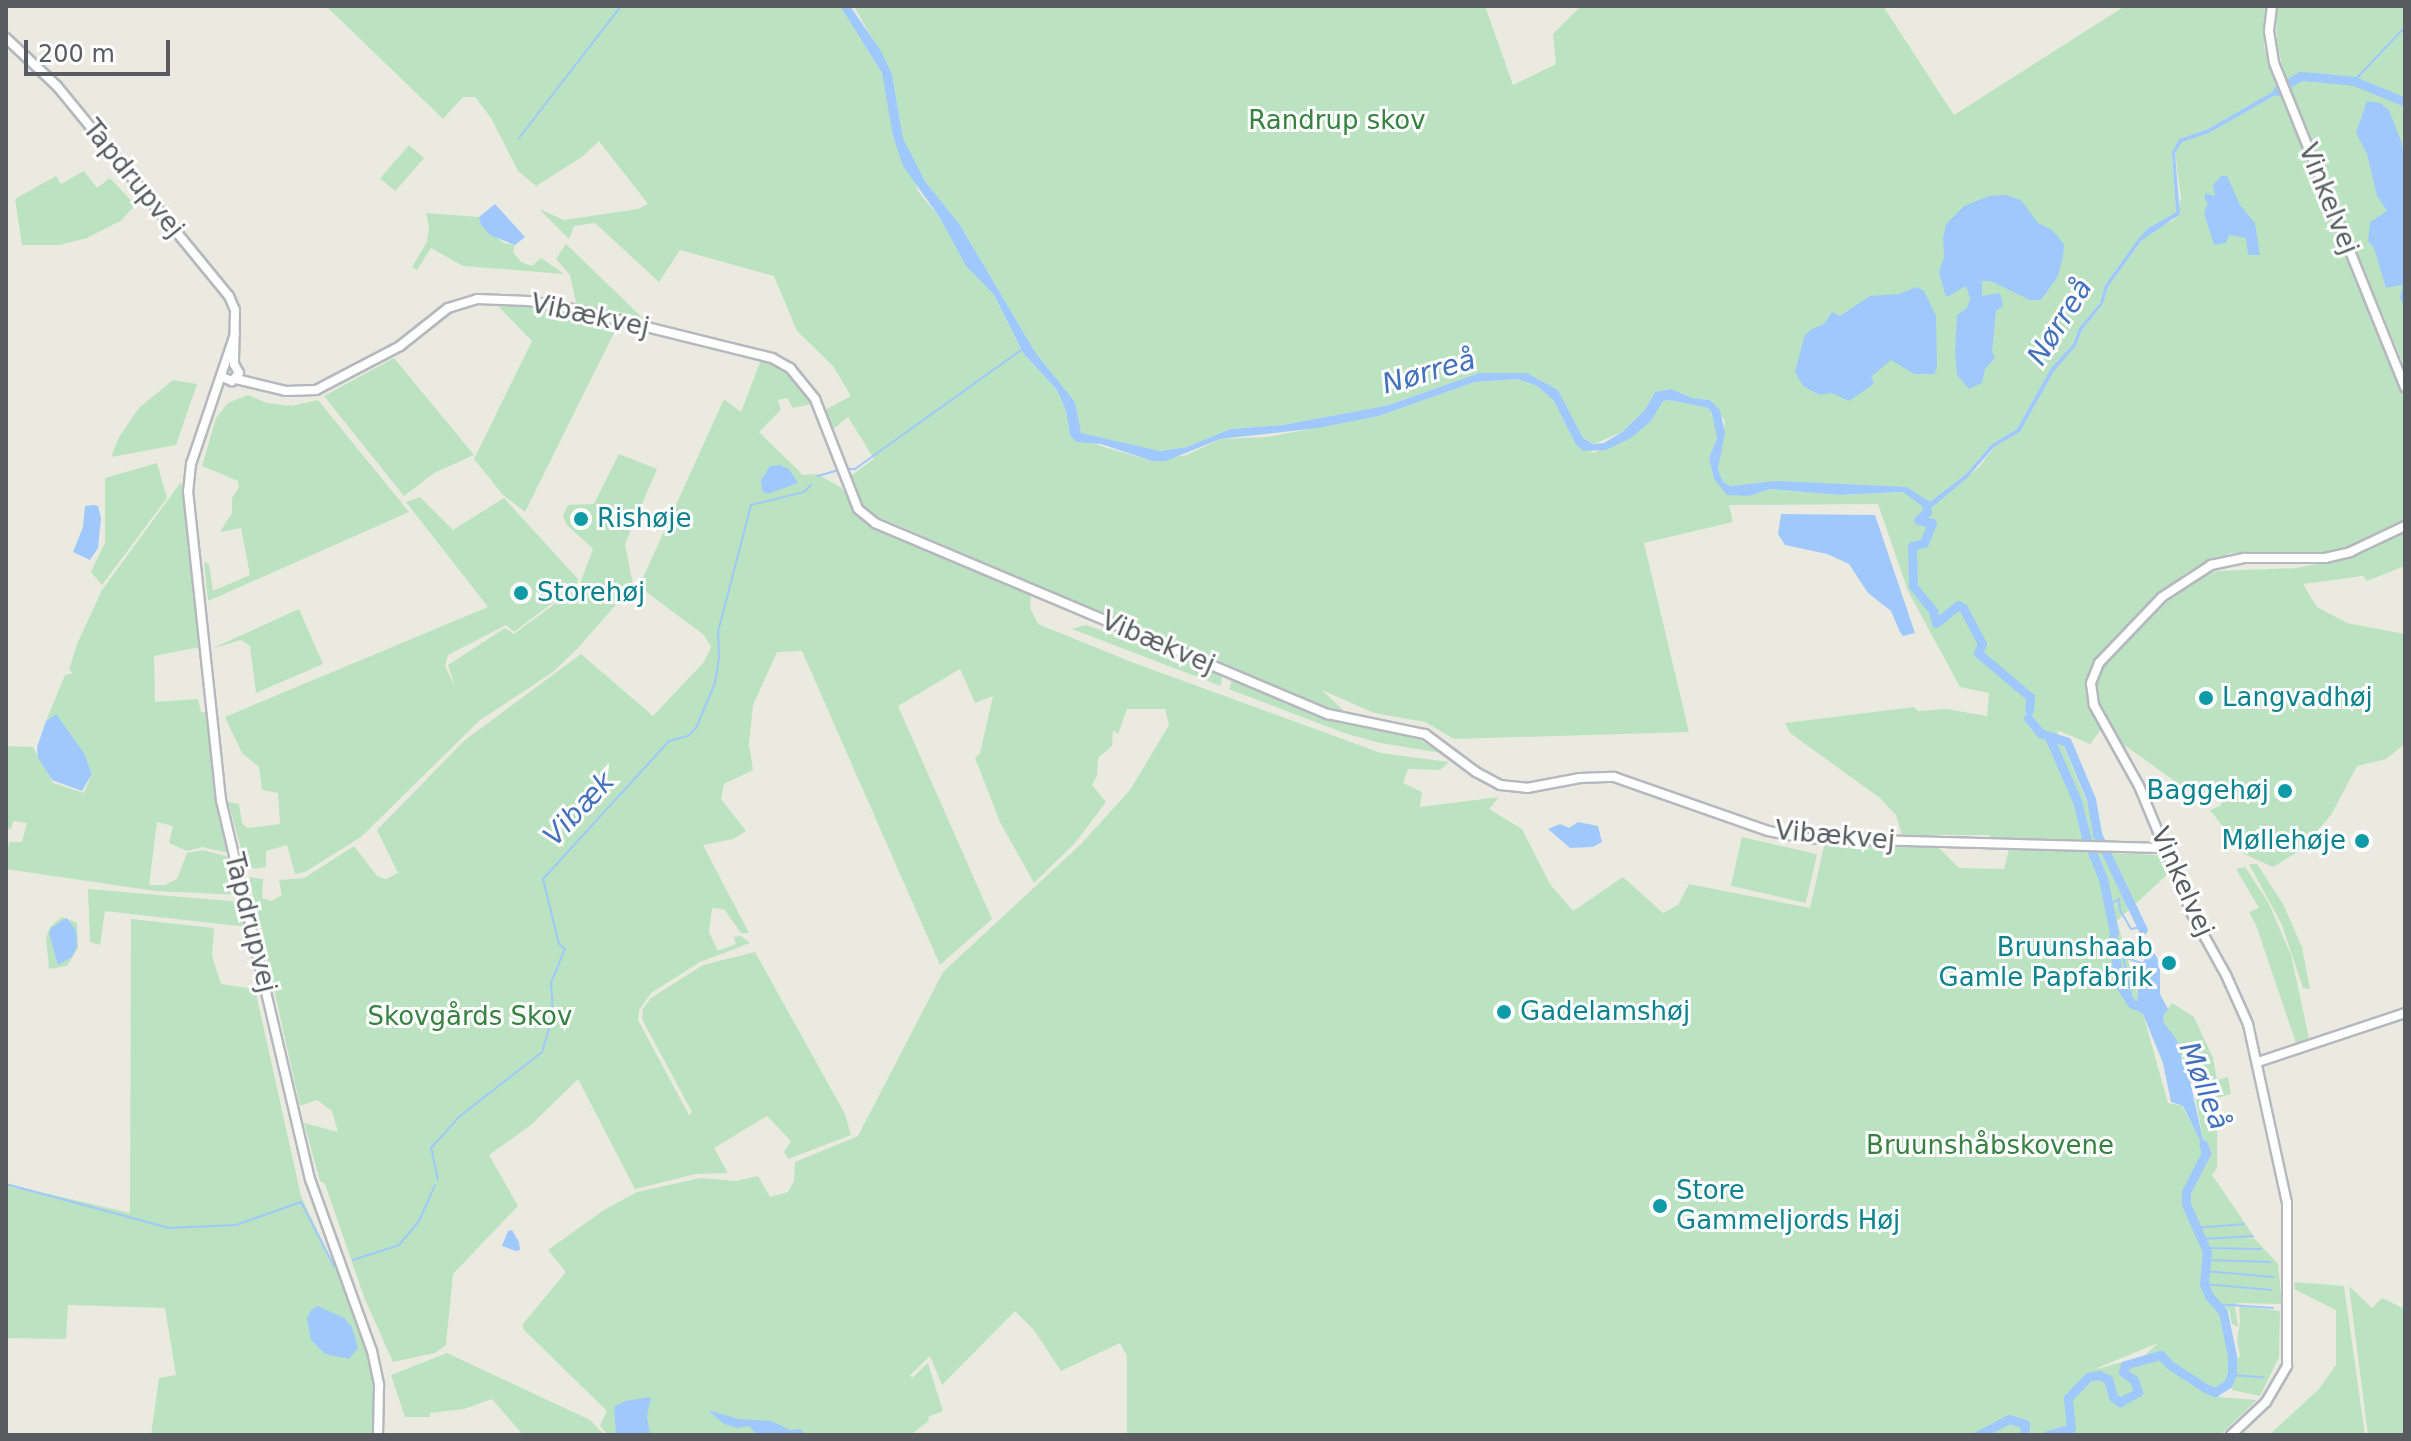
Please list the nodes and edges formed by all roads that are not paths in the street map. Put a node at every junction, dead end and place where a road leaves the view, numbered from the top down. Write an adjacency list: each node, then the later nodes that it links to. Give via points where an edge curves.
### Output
1 (2272, 6): 4 (street, Vinkelvej, via 2271,48 2281,82)
2 (6, 38): 3 (street, Tapdrupvej, via 57,86 229,296 235,310)
3 (231, 373): 6 (street, Vibækvej, via 300,393 333,384 400,346 436,315 477,299 574,309 751,353 790,368 815,399 852,499 875,523 1328,714 1425,734 1500,785 1527,788 1614,777 1768,831 1803,838); 9 (street, Tapdrupvej, via 212,402 191,464 188,491 221,800 310,1179 372,1351 379,1385)
4 (2405, 388)
5 (2405, 526): 6 (street, Vinkelvej, via 2325,558 2245,558 2211,565 2162,597 2099,663 2091,683 2094,705 2139,786)
6 (2165, 848): 8 (street, Vinkelvej, via 2192,914 2238,999)
7 (2405, 1013): 8 (street)
8 (2258, 1062): 10 (street, Vinkelvej, via 2290,1226 2289,1351 2276,1390)
9 (378, 1435)
10 (2231, 1435)

